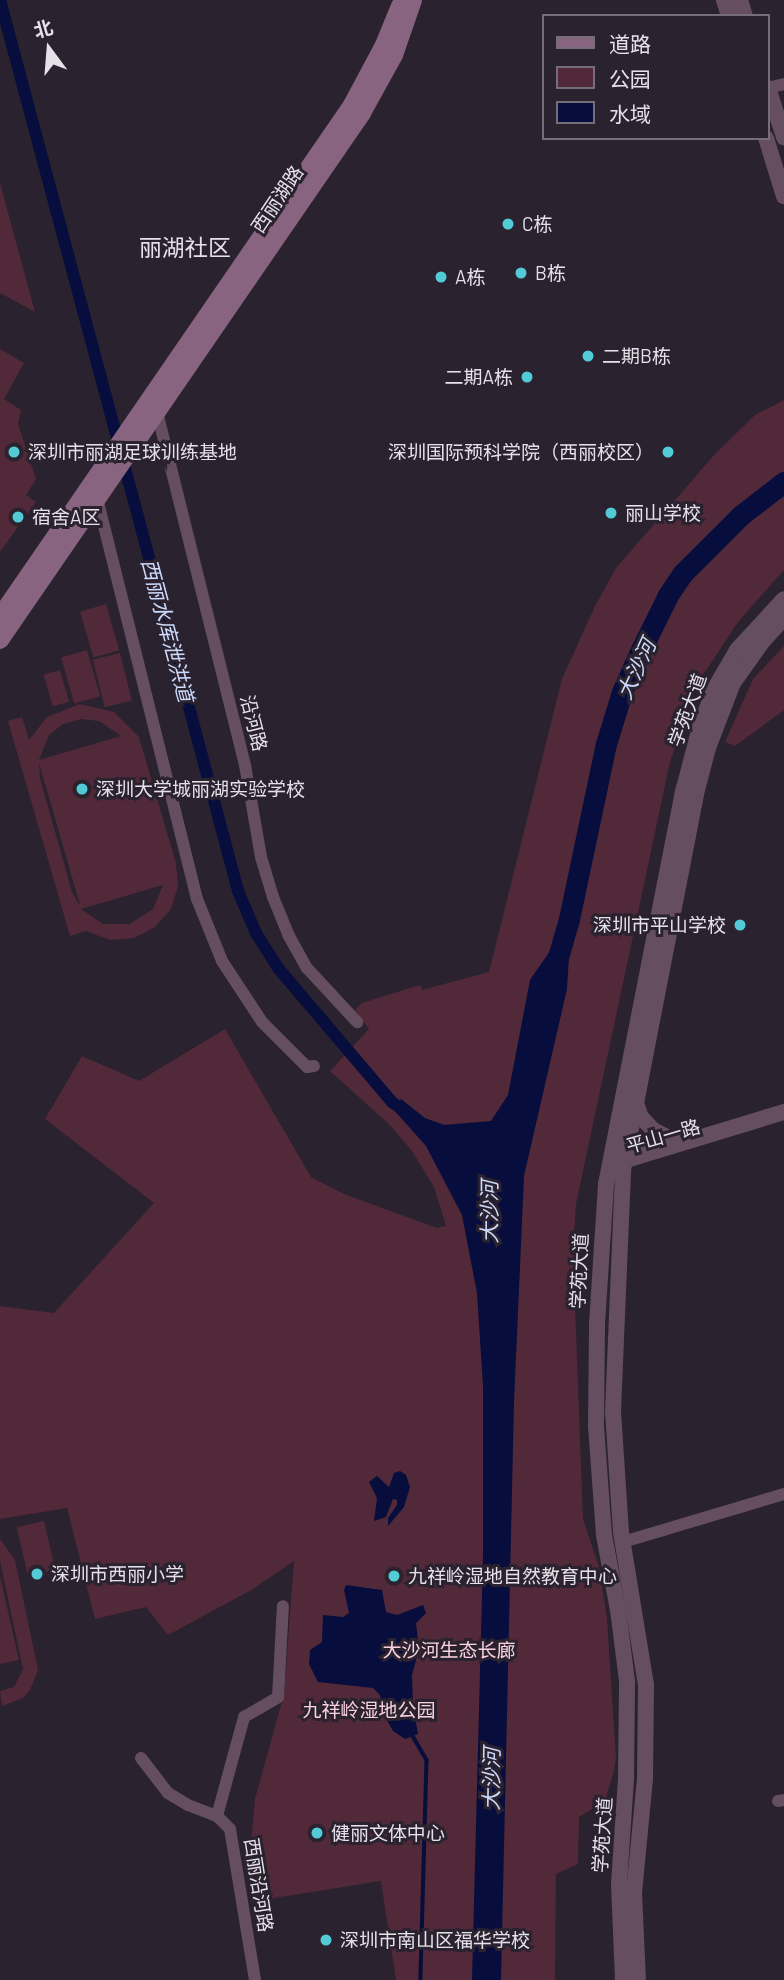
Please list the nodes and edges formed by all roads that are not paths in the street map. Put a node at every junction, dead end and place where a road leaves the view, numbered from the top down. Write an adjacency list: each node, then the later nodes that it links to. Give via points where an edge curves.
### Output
1 (401, 0): 7 (main road, 西丽湖路, via 352,106)
2 (414, 0): 7 (main road, 西丽湖路, via 381,83)
3 (770, 94): 4 (street)
4 (784, 137)
5 (767, 140): 6 (street)
6 (784, 196)
7 (151, 409): 8 (main road); 14 (street, 沿河路, via 245,765 273,897 307,968)
8 (117, 459): 9 (main road); 11 (main road)
9 (97, 498): 13 (main road); 15 (street, via 197,899 222,961 262,1022 307,1066)
10 (784, 599): 20 (street, 学苑大道, via 737,650 701,723 684,788)
11 (0, 617)
12 (784, 618): 16 (street, 学苑大道, via 733,683 712,736)
13 (0, 640)
14 (357, 1022)
15 (314, 1066)
16 (635, 1100): 19 (street, via 653,1130 671,1139); 20 (street, 学苑大道)
17 (784, 1112): 19 (street, 平山一路)
18 (784, 1123): 20 (street, 平山一路)
19 (692, 1139): 20 (street, 平山一路)
20 (619, 1165): 22 (street, 学苑大道, via 613,1411); 27 (street, 学苑大道, via 599,1298 596,1425 604,1535 627,1681 620,1884)
21 (784, 1494): 22 (street)
22 (623, 1542): 28 (street, 学苑大道, via 646,1685 645,1779 634,1893)
23 (283, 1606): 25 (street, via 278,1697 244,1717)
24 (141, 1758): 25 (street, via 168,1793)
25 (217, 1816): 26 (street, 西丽沿河路, via 233,1837)
26 (255, 1980)
27 (623, 1980)
28 (638, 1980)

